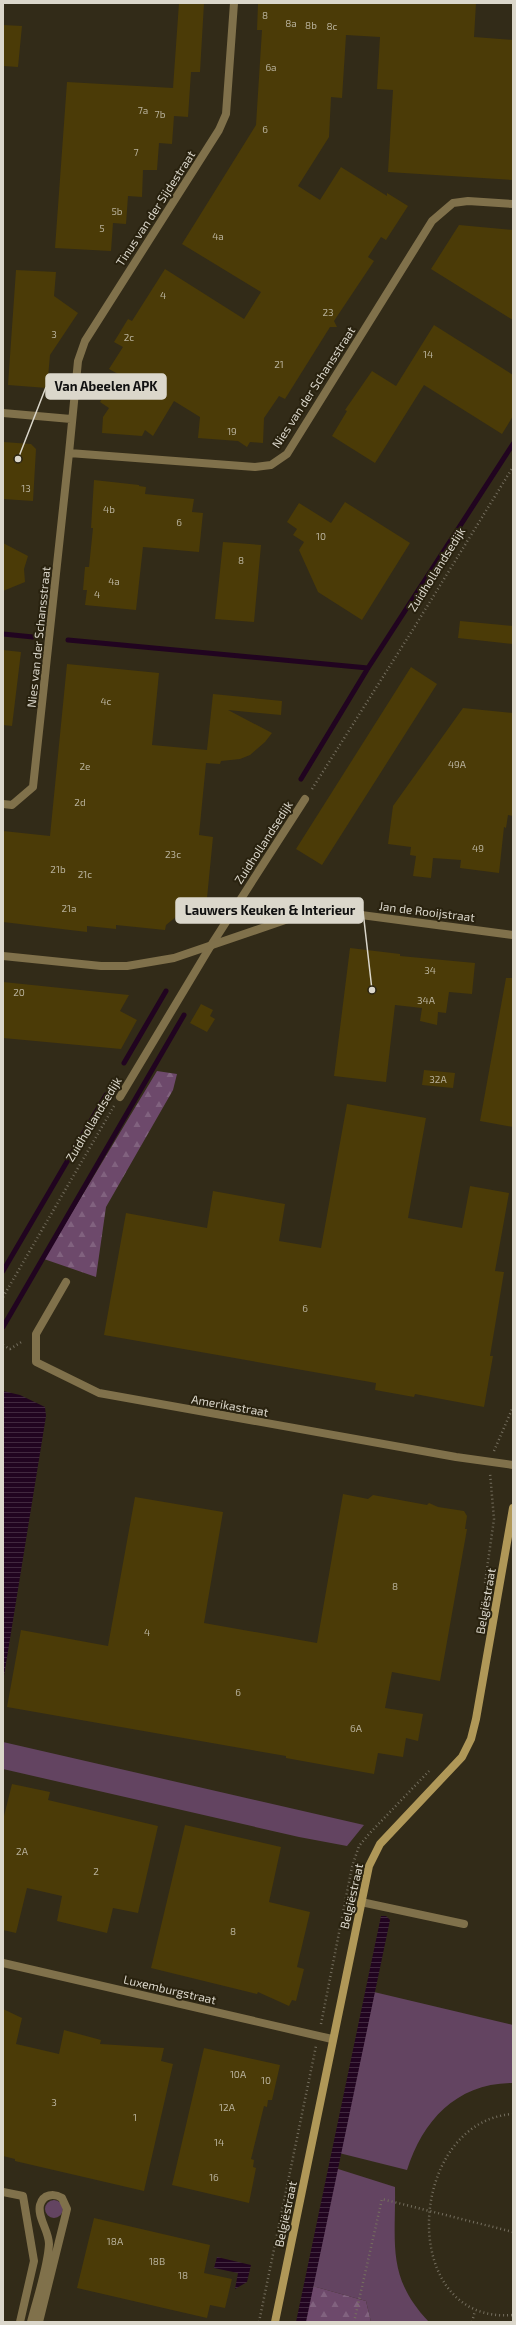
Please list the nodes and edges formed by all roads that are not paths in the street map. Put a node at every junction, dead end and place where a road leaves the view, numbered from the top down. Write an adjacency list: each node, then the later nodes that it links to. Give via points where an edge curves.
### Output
1 (234, 3): 4 (street, Tinus van der Sijdestraat, via 226,114 219,130 85,341 78,361)
2 (513, 204): 5 (street, Nies van der Schansstraat, via 468,201 453,203 432,221 287,454 271,465 255,467)
3 (3, 413): 4 (street)
4 (71, 419): 5 (street, Nies van der Schansstraat)
5 (69, 453): 7 (street, Nies van der Schansstraat, via 33,787 12,805)
6 (305, 799): 9 (street, Zuidhollandsedijk)
7 (3, 804)
8 (513, 933): 9 (street, Jan de Rooijstraat, via 346,914 320,914 294,917)
9 (210, 947): 10 (street, Jan de Rooijstraat, via 174,958 127,966 101,966); 11 (street, Zuidhollandsedijk)
10 (3, 956)
11 (120, 1097)
12 (66, 1282): 13 (street, Amerikastraat, via 36,1334 36,1362 99,1394)
13 (513, 1465)
14 (513, 1508): 15 (main road, Belgiëstraat, via 471,1739 462,1757 380,1844 369,1866)
15 (361, 1902): 16 (street); 18 (main road, Belgiëstraat)
16 (464, 1924)
17 (3, 1963): 18 (street, Luxemburgstraat)
18 (332, 2039): 23 (main road, Belgiëstraat)
19 (3, 2192): 20 (street, via 22,2196 34,2261)
20 (20, 2322)
21 (31, 2322): 22 (street, via 49,2243 40,2214 40,2205 46,2197 54,2195 62,2198 67,2209)
22 (39, 2322)
23 (275, 2322)

